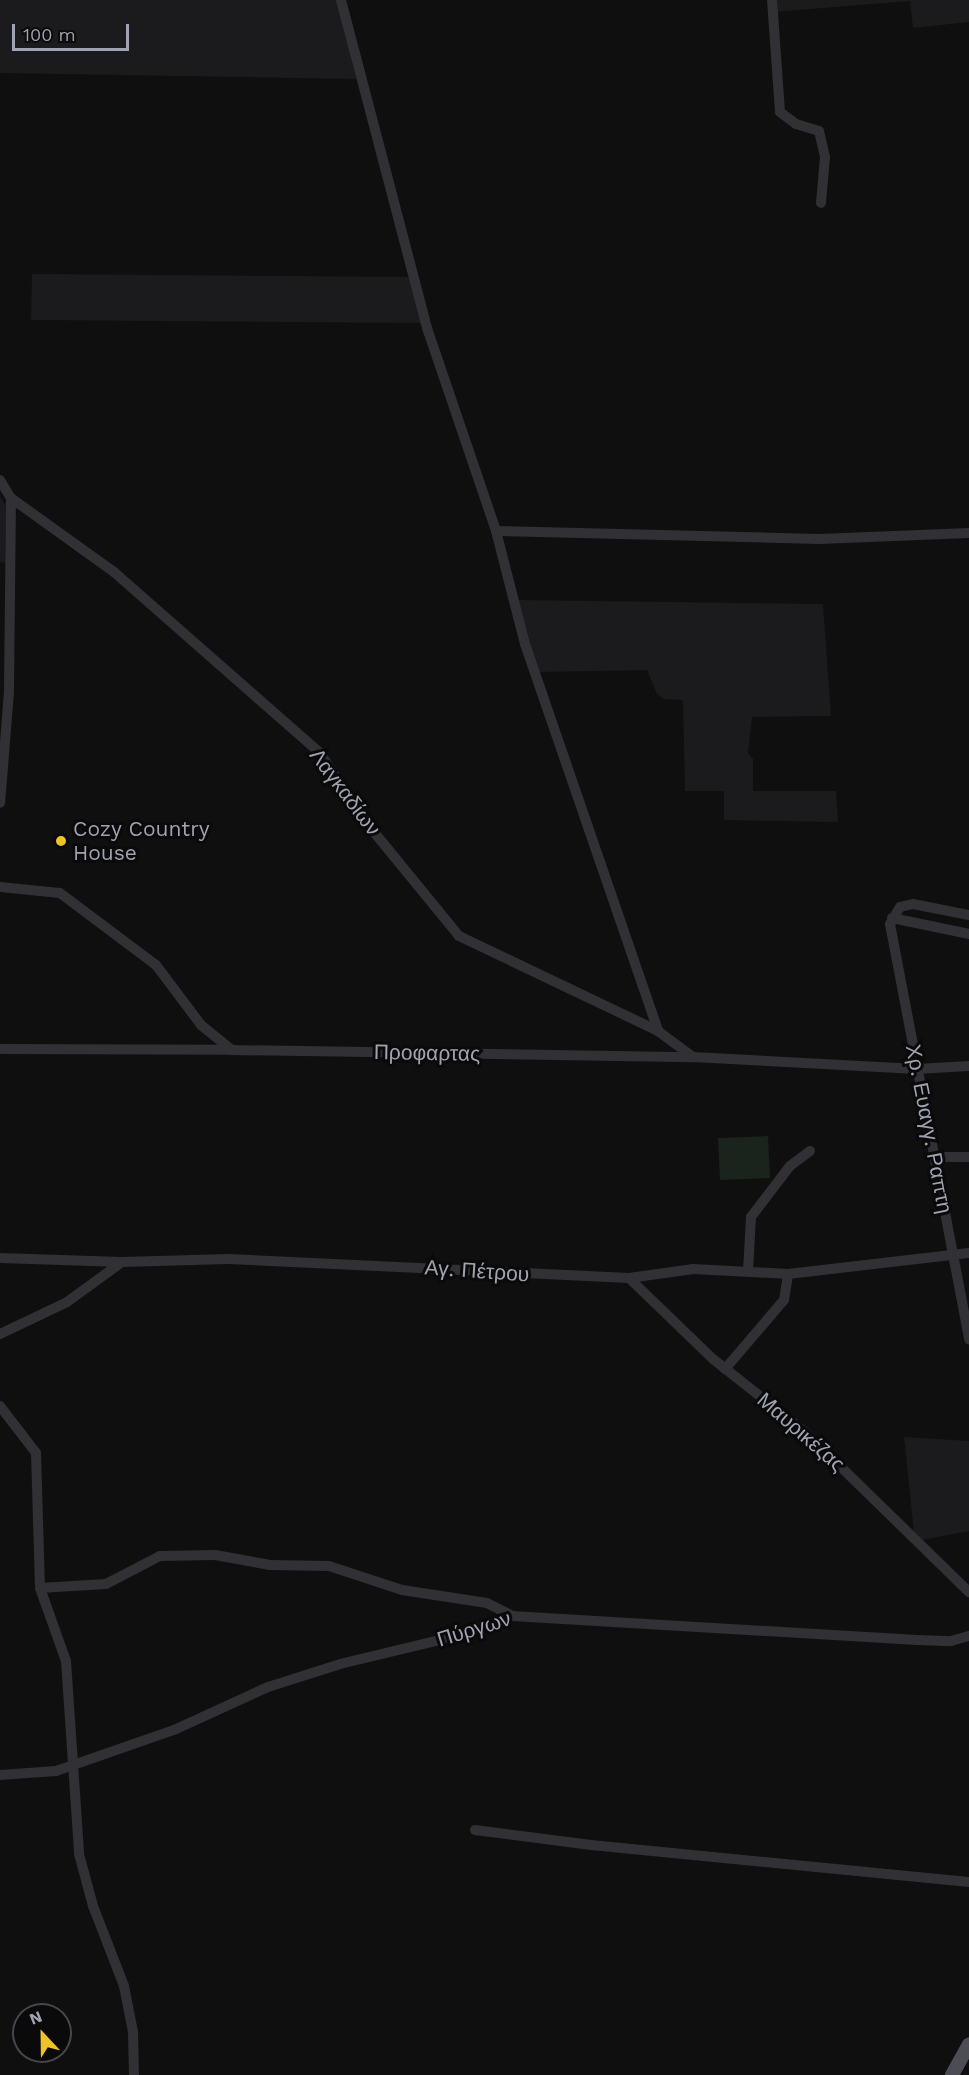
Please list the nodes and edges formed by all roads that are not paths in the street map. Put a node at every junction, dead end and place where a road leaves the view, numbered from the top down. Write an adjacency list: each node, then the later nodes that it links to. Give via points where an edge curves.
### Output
1 (341, 0): 6 (street, via 428,328)
2 (772, 0): 3 (street, via 780,112 796,124 819,130 825,157)
3 (821, 203)
4 (0, 480): 5 (street)
5 (11, 498): 8 (street, via 9,692); 13 (street, Λαγκαδίων, via 114,572 320,753 369,826 459,936)
6 (496, 531): 7 (street, via 819,539); 13 (street, via 525,644)
7 (969, 533)
8 (0, 803)
9 (0, 887): 15 (street, via 60,893 156,965 201,1025)
10 (969, 915): 11 (street, via 913,904 900,907)
11 (892, 918): 12 (street); 18 (street, Χρ. Ευαγγ. Ραπτη, via 894,954)
12 (969, 934)
13 (658, 1030): 16 (street, Λαγκαδίων)
14 (0, 1050): 15 (street, Προφαρτας)
15 (232, 1050): 16 (street, Προφαρτας)
16 (693, 1057): 18 (street, Προφαρτας)
17 (969, 1066): 18 (street, Προφαρτας)
18 (917, 1070): 21 (street, Χρ. Ευαγγ. Ραπτη)
19 (810, 1151): 26 (street, via 790,1166 752,1217)
20 (969, 1156): 21 (street)
21 (934, 1157): 23 (street, Χρ. Ευαγγ. Ραπτη)
22 (969, 1253): 23 (street, Αγ. Πέτρου)
23 (953, 1254): 27 (street, Αγ. Πέτρου); 30 (street, Χρ. Ευαγγ. Ραπτη)
24 (0, 1258): 25 (street, Αγ. Πέτρου)
25 (122, 1262): 28 (street, Αγ. Πέτρου, via 228,1259); 29 (street, via 67,1302)
26 (748, 1271): 27 (street, Αγ. Πέτρου); 28 (street, Αγ. Πέτρου, via 693,1269)
27 (788, 1274): 31 (street, via 784,1299)
28 (629, 1278): 31 (street, Μαυρικέζας)
29 (0, 1334)
30 (969, 1340)
31 (724, 1369): 34 (street, Μαυρικέζας, via 804,1431)
32 (0, 1406): 33 (street, via 36,1452)
33 (40, 1588): 35 (street, via 106,1584 160,1556 215,1555 270,1565 329,1566 402,1590 487,1603); 37 (street, via 66,1661)
34 (969, 1592)
35 (512, 1616): 36 (street, Πύργων, via 917,1640 951,1641); 37 (street, Πύργων, via 268,1687 174,1730)
36 (969, 1636)
37 (75, 1765): 38 (street, Πύργων, via 56,1772); 42 (street, via 71,1776 79,1854 90,1897 124,1986 133,2032)
38 (0, 1775)
39 (475, 1830): 40 (street)
40 (969, 1882)
41 (969, 2044): 43 (main road)
42 (134, 2075)
43 (951, 2075)

